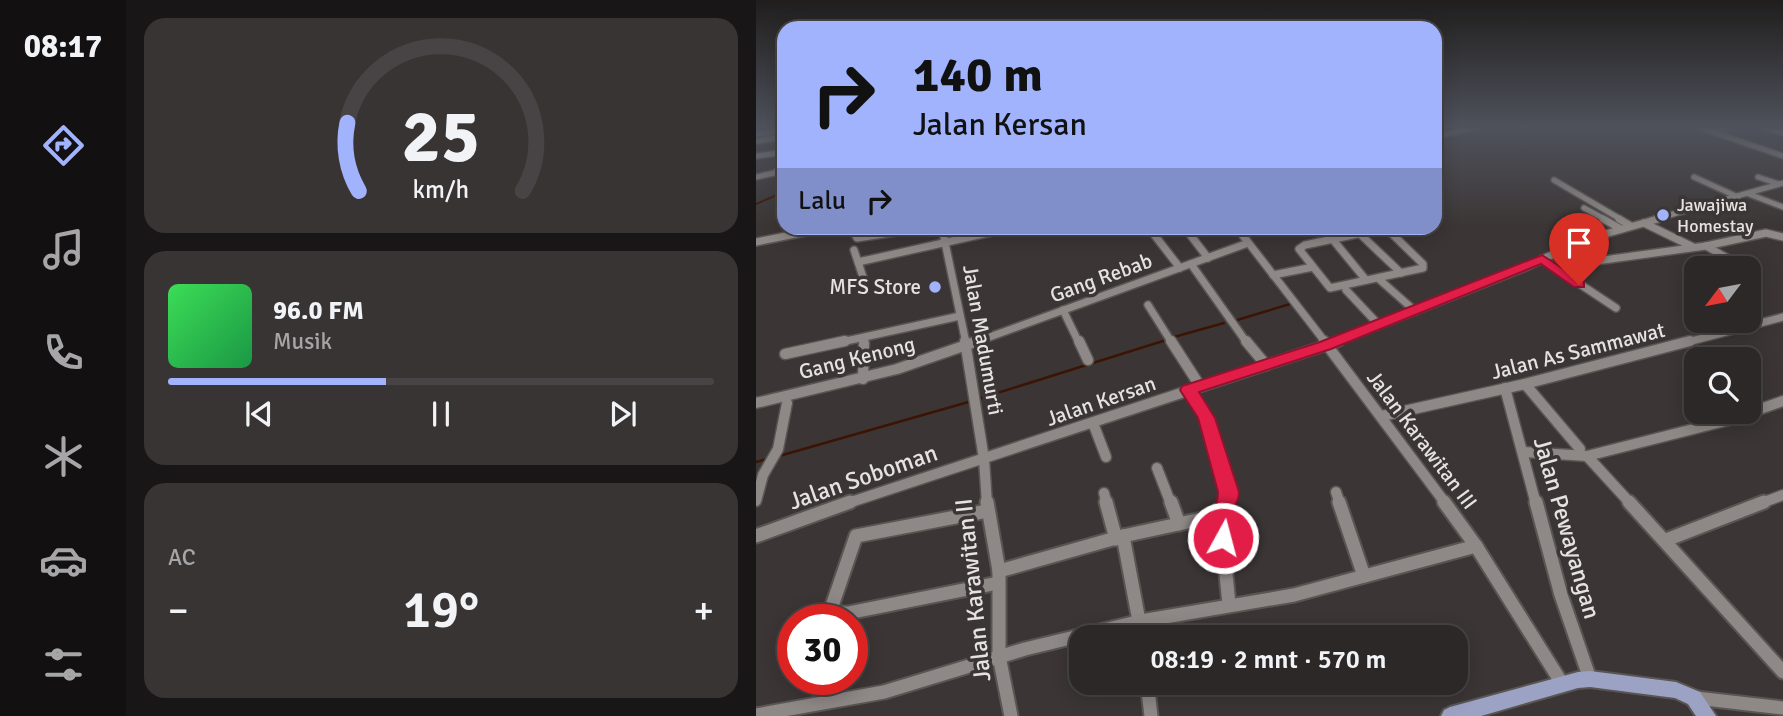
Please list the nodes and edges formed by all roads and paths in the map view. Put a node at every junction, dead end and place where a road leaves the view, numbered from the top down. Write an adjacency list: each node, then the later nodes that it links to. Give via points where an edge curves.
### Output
1 (777, 171): 4 (street)
2 (1694, 177): 8 (street)
3 (1758, 177): 6 (street)
4 (760, 179)
5 (1553, 180): 12 (street)
6 (1781, 183): 7 (street, Jalan Kersan)
7 (1748, 194): 8 (street, Jalan Kersan); 9 (street)
8 (1738, 197): 11 (street, Jalan Kersan)
9 (1783, 206)
10 (1584, 208): 13 (street)
11 (1644, 223): 12 (street, Jalan Kersan); 32 (street)
12 (1631, 226): 13 (street, Jalan Kersan)
13 (1620, 229): 30 (street, Jalan Kersan)
14 (791, 235): 27 (street)
15 (856, 235): 16 (street)
16 (876, 235)
17 (944, 235): 28 (street, Jalan Madumurti)
18 (978, 235): 28 (street)
19 (1154, 235): 40 (street)
20 (1190, 235): 35 (street)
21 (1242, 235): 29 (street, Jalan Karawitan III)
22 (1356, 235): 26 (street)
23 (1361, 235): 41 (street)
24 (1394, 235): 41 (street, via 1424,266)
25 (1783, 237): 31 (street, via 1766,233)
26 (1334, 241): 39 (street, via 1298,247); 44 (street)
27 (756, 242)
28 (946, 242): 37 (street); 51 (street, Jalan Madumurti)
29 (1248, 243): 35 (street, Gang Rebab); 42 (street, Jalan Karawitan III)
30 (1568, 246): 32 (street, via 1593,261); 36 (street, Jalan Kersan)
31 (1706, 246): 32 (street); 34 (street)
32 (1693, 247)
33 (854, 250): 37 (street)
34 (1724, 256)
35 (1208, 258): 38 (street, Gang Rebab)
36 (1542, 259): 48 (street); 50 (street, Jalan Kersan)
37 (858, 262): 43 (street)
38 (1191, 264): 40 (street, Gang Rebab); 59 (street)
39 (1312, 266): 42 (street); 44 (street, via 1330,288)
40 (1180, 268): 49 (street, Gang Rebab)
41 (1401, 273): 44 (street)
42 (1272, 274): 56 (street, Jalan Karawitan III)
43 (864, 280)
44 (1366, 280)
45 (1380, 280): 50 (street)
46 (1346, 290): 53 (street)
47 (1148, 305): 62 (street)
48 (1616, 308)
49 (1063, 310): 55 (street, Gang Rebab); 58 (street)
50 (1415, 311): 53 (street, Jalan Kersan)
51 (960, 316): 55 (street, Jalan Madumurti); 57 (street)
52 (1783, 317): 61 (street, Jalan As Sammawat)
53 (1378, 324): 56 (street, Jalan Kersan)
54 (864, 343): 60 (street)
55 (967, 345): 60 (street, Gang Kenong); 73 (street, Jalan Madumurti)
56 (1326, 346): 59 (street, Jalan Kersan); 68 (street, Jalan Karawitan III)
57 (785, 354)
58 (1088, 360)
59 (1266, 365): 62 (street, Jalan Kersan)
60 (863, 379): 66 (street, Gang Kenong)
61 (1525, 384): 63 (street, Jalan As Sammawat); 71 (street)
62 (1200, 386): 64 (street, Jalan Kersan)
63 (1505, 388): 68 (street, Jalan As Sammawat); 70 (street, Jalan Pewayangan)
64 (1188, 390): 69 (street, Jalan Kersan); 80 (street, via 1207,418 1228,492)
65 (1783, 401): 71 (street, via 1717,423)
66 (756, 403)
67 (787, 404): 78 (street, via 776,455 763,475)
68 (1382, 416): 85 (street, Jalan Karawitan III)
69 (1093, 423): 72 (street); 73 (street, Jalan Kersan)
70 (1524, 452): 71 (street); 93 (street, Jalan Pewayangan, via 1561,595)
71 (1583, 453): 84 (street)
72 (1106, 457)
73 (984, 459): 79 (street, Jalan Karawitan II); 82 (street, Jalan Soboman)
74 (1157, 468): 81 (street)
75 (1336, 492): 86 (street)
76 (1104, 493): 83 (street)
77 (1783, 495): 84 (street)
78 (756, 501)
79 (987, 511): 87 (street, Jalan Karawitan II); 87 (street, via 861,534 854,539 831,606 832,611 848,612 872,608)
80 (1220, 515): 81 (street); 88 (street)
81 (1179, 524): 83 (street)
82 (756, 536)
83 (1119, 538): 87 (street); 89 (street)
84 (1666, 540): 92 (street)
85 (1476, 546): 86 (street); 94 (street, Jalan Karawitan III)
86 (1364, 576): 88 (street, via 1294,595)
87 (998, 577): 91 (street, Jalan Karawitan II)
88 (1229, 604): 89 (street)
89 (1140, 621): 90 (street); 91 (street)
90 (1140, 625)
91 (999, 656): 98 (street, via 884,692); 99 (street, Jalan Karawitan II)
92 (1783, 672)
93 (1590, 679): 94 (main road); 96 (main road, via 1676,690)
94 (1563, 685): 101 (main road)
95 (1149, 695): 100 (street)
96 (1694, 698): 97 (street); 102 (main road)
97 (1783, 708)
98 (756, 715)
99 (1011, 716)
100 (1151, 716)
101 (1450, 716)
102 (1707, 716)

